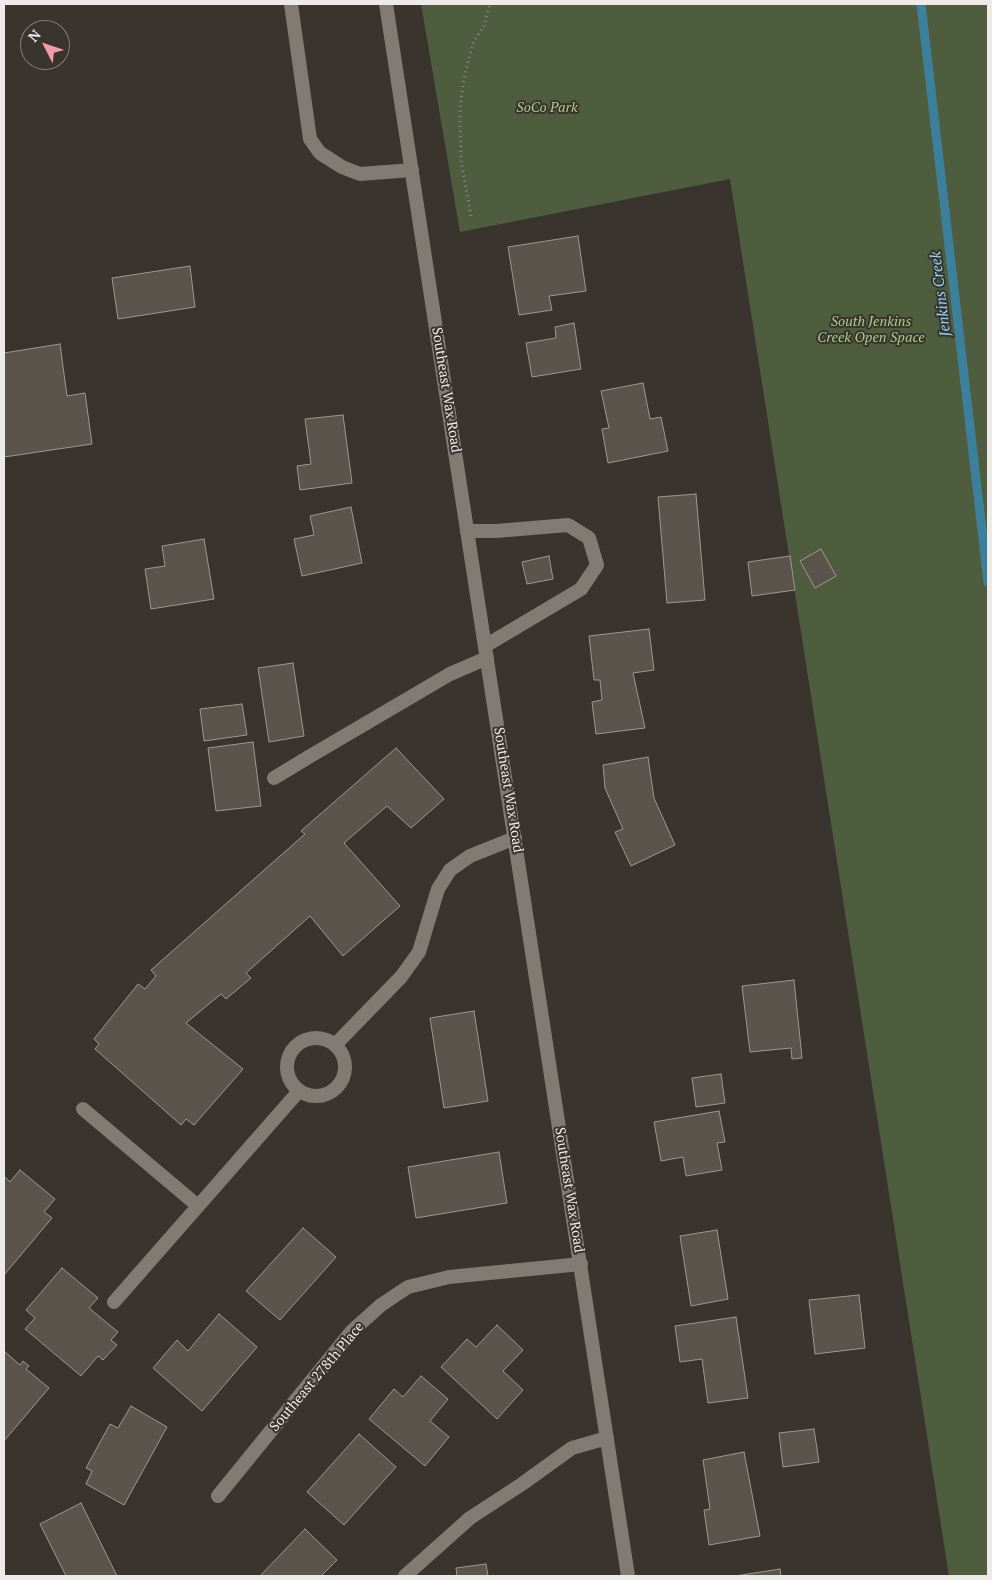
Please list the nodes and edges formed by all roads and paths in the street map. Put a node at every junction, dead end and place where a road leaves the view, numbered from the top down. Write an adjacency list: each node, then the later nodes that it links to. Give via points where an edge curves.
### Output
1 (291, 4): 4 (street, via 310,139 320,152 342,168 360,174)
2 (386, 4): 4 (street, Southeast Wax Road)
3 (490, 4): 5 (path, via 484,26 474,41 460,109 461,160)
4 (412, 170): 6 (street, Southeast Wax Road)
5 (470, 216)
6 (468, 531): 7 (street, Southeast Wax Road); 7 (street, via 568,525 590,538 597,565 581,589)
7 (486, 652): 8 (street); 9 (street, Southeast Wax Road)
8 (274, 778)
9 (515, 838): 10 (street, via 470,856 450,870 438,889 419,952 401,977); 14 (street, Southeast Wax Road)
10 (335, 1045): 11 (street, via 342,1052 346,1072 336,1089 318,1096); 11 (street, via 318,1038 309,1039 293,1049 287,1067 288,1076)
11 (299, 1091): 13 (street)
12 (83, 1109): 13 (street)
13 (198, 1206): 15 (street)
14 (581, 1264): 16 (street, Southeast Wax Road); 17 (street, Southeast 278th Place, via 448,1277 408,1287 352,1331)
15 (114, 1302)
16 (607, 1438): 18 (street, via 572,1448 470,1518); 19 (street, Southeast Wax Road)
17 (218, 1496)
18 (405, 1576)
19 (628, 1576)

